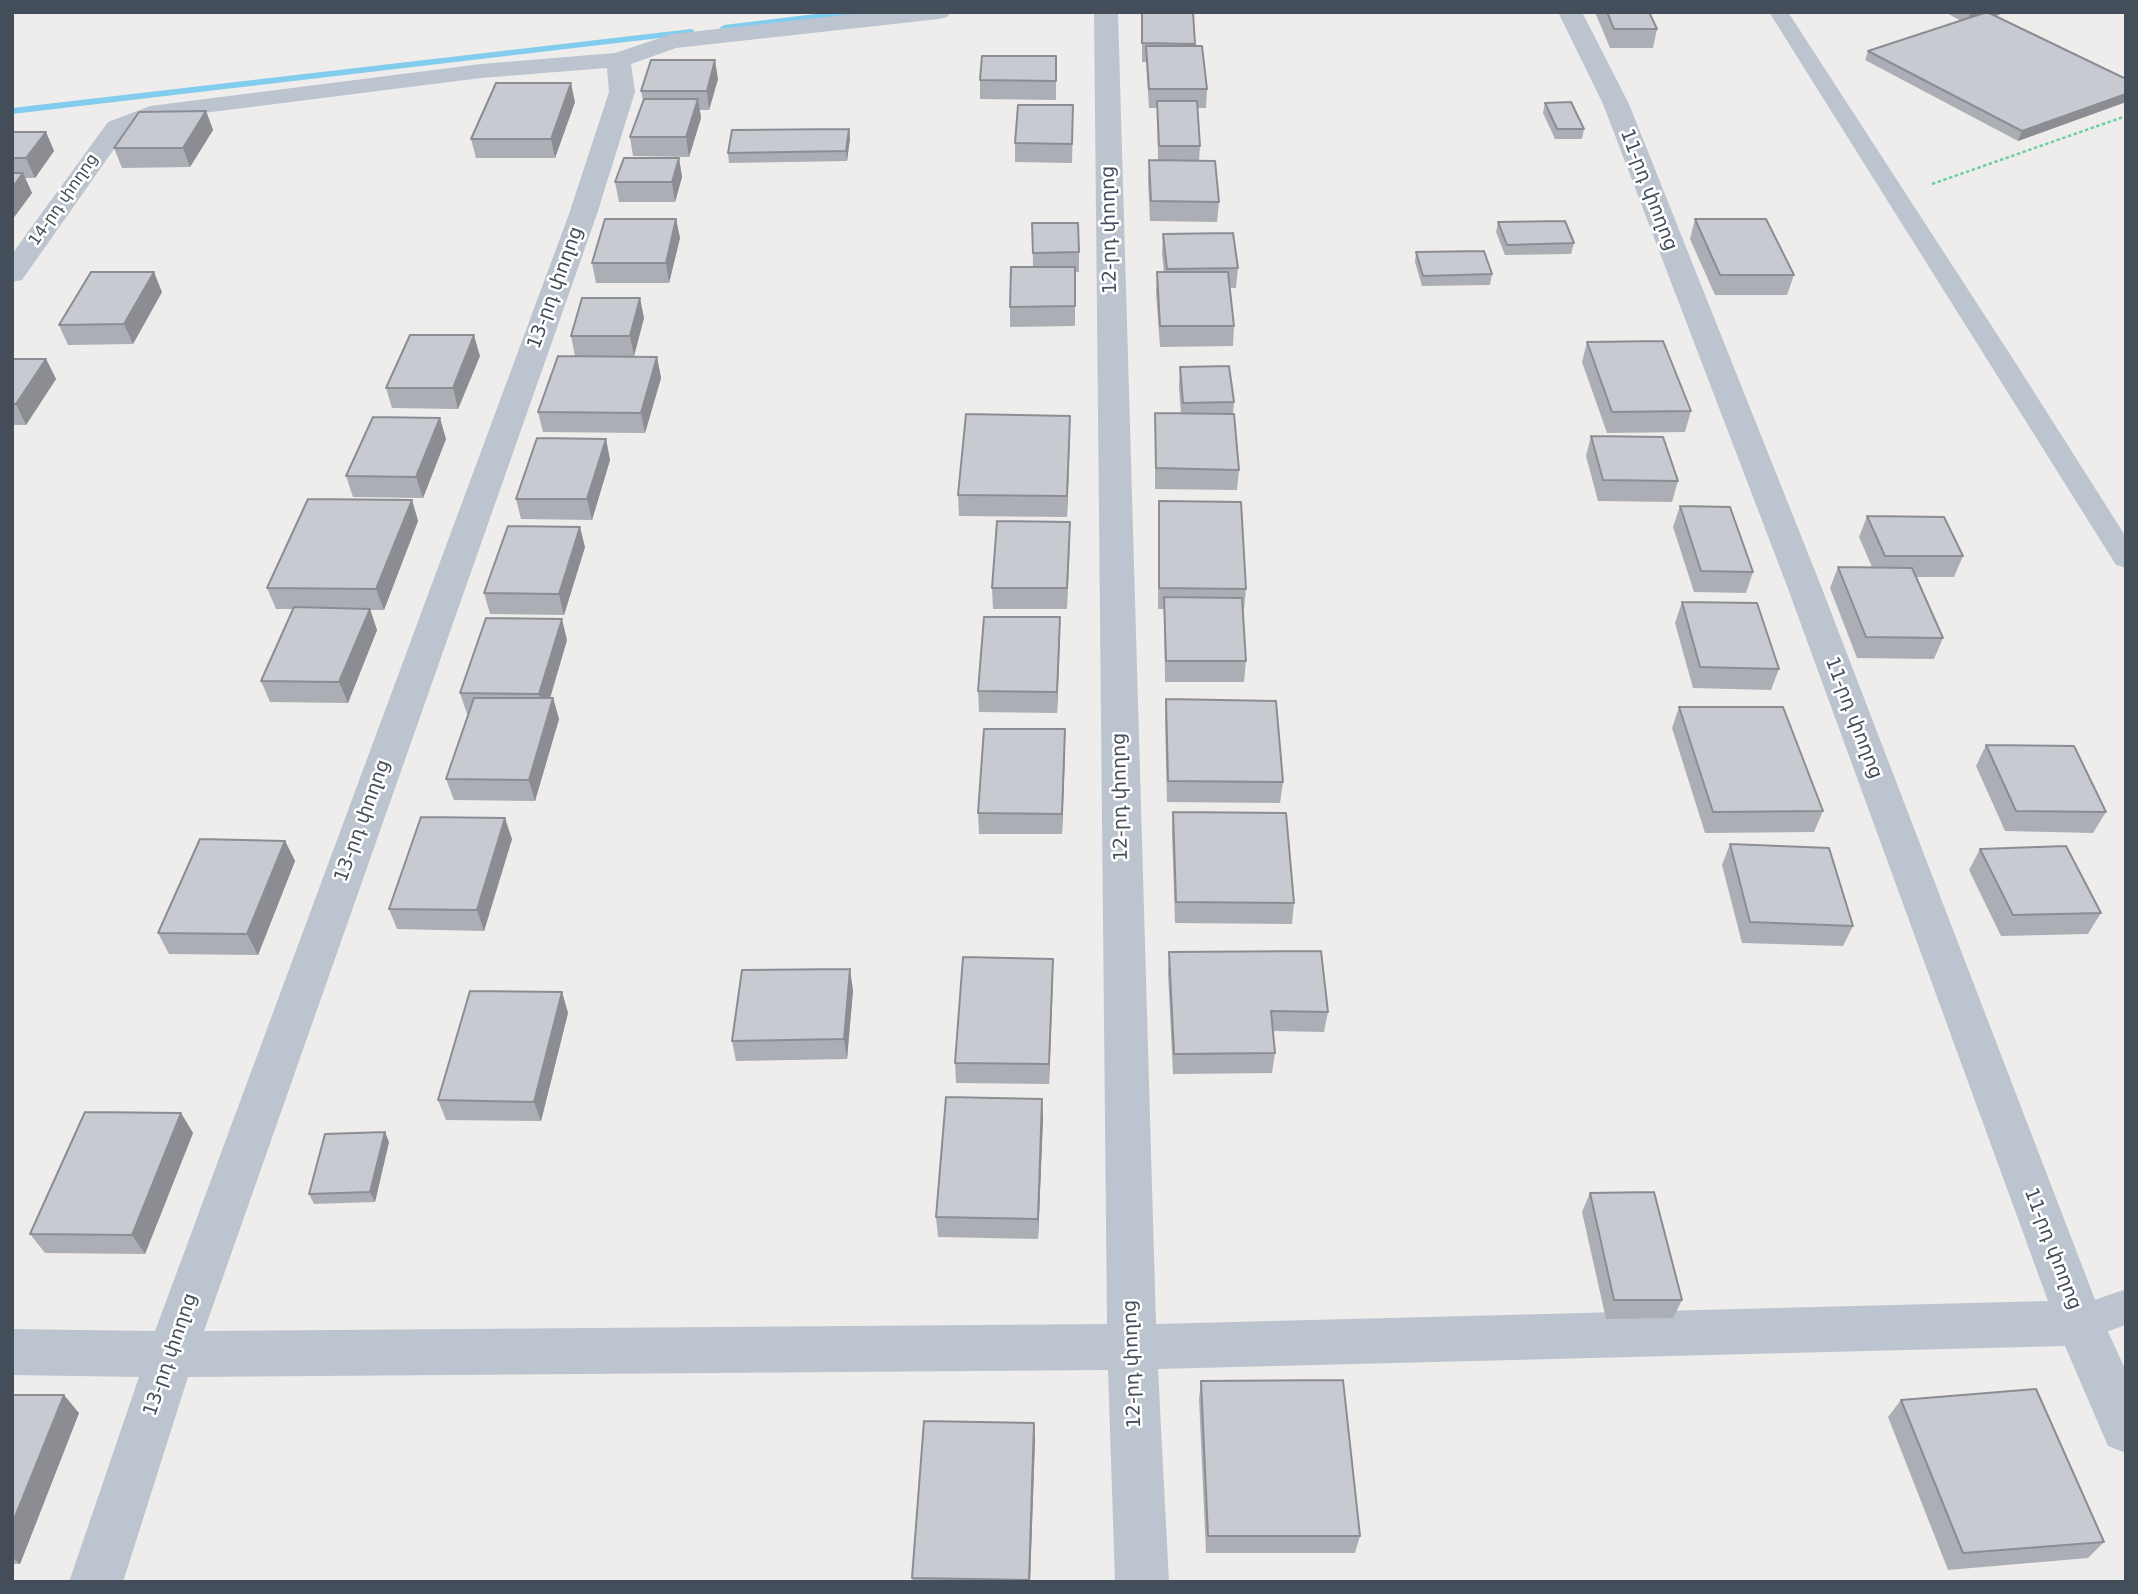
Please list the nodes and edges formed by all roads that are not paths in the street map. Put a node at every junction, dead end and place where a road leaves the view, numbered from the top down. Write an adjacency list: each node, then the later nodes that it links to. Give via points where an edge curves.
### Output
1 (939, 12): 5 (street, via 672,41)
2 (1106, 12): 10 (street, 12-րդ փողոց)
3 (1570, 12): 9 (street, 11-րդ փողոց, via 1616,104 1804,586)
4 (1778, 12): 7 (lane)
5 (618, 60): 6 (street, 14-րդ փողոց, via 481,71 159,111 117,127); 12 (street, 13-րդ փողոց, via 622,92 583,214)
6 (12, 274)
7 (2126, 559)
8 (2126, 1307): 9 (lane)
9 (2080, 1322): 10 (street); 13 (street, 11-րդ փողոց)
10 (1132, 1347): 12 (street); 15 (street, 12-րդ փողոց)
11 (12, 1352): 12 (street)
12 (170, 1354): 14 (street, 13-րդ փողոց)
13 (2126, 1429)
14 (96, 1582)
15 (1142, 1582)

